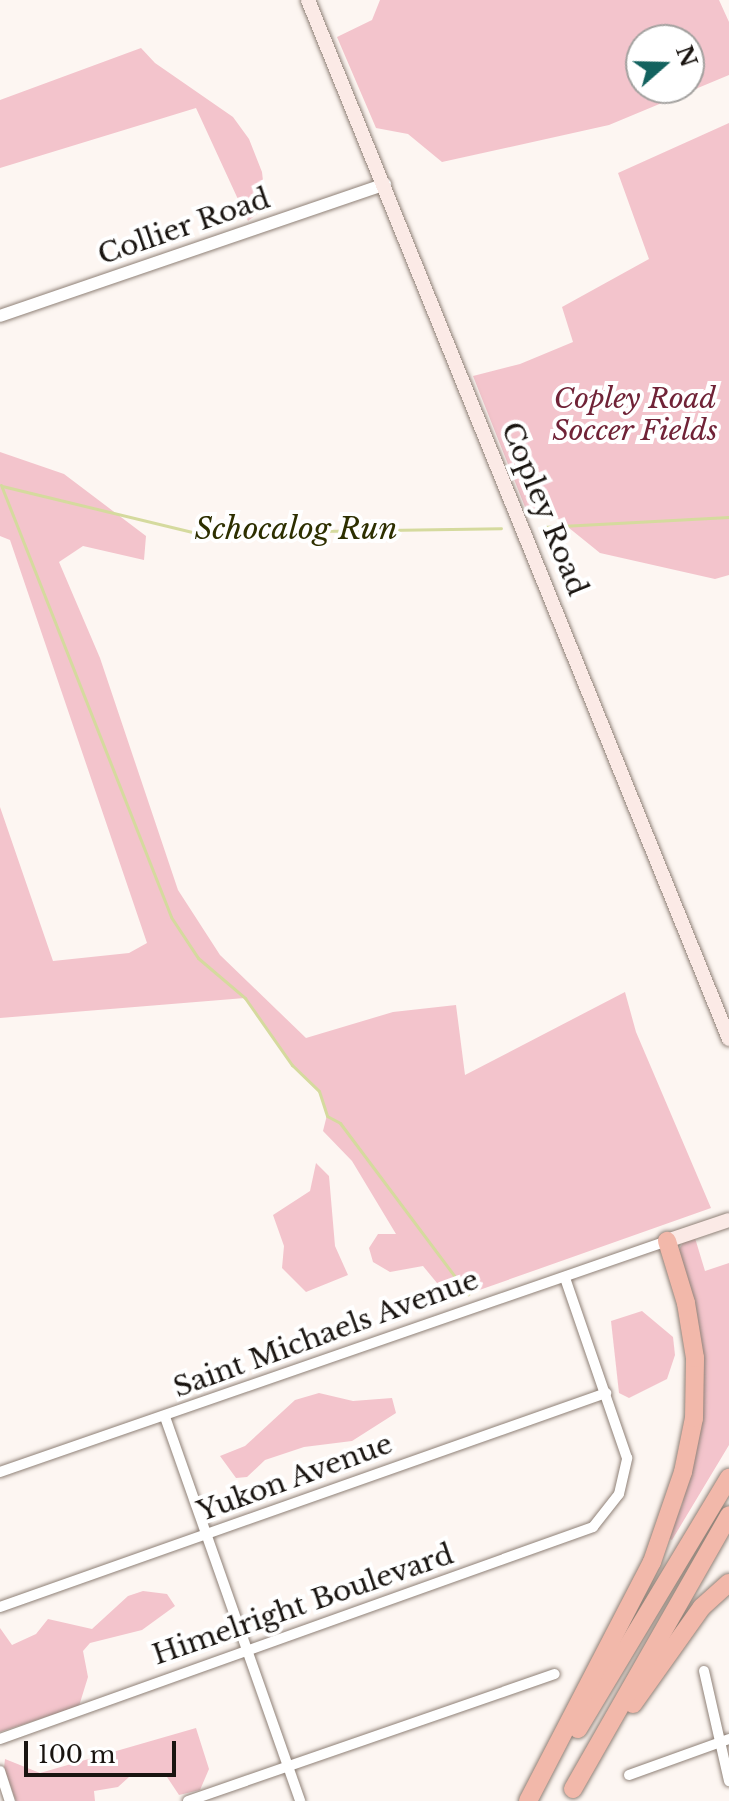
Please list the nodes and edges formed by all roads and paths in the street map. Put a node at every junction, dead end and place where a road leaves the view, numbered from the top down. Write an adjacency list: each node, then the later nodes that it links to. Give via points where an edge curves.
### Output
1 (308, 0): 2 (main road, Copley Road)
2 (385, 184): 3 (street, Collier Road); 4 (main road, Copley Road)
3 (0, 316)
4 (729, 1039)
5 (729, 1220): 6 (main road)
6 (667, 1241): 7 (street, Saint Michaels Avenue); 29 (highway, via 686,1303 695,1358 694,1418 683,1472 652,1562)
7 (565, 1278): 8 (street); 9 (street, Saint Michaels Avenue, via 468,1307)
8 (606, 1393): 13 (street, Yukon Avenue); 16 (street, Himelright Boulevard, via 627,1458 613,1505 593,1527)
9 (165, 1417): 10 (street, Saint Michaels Avenue); 13 (street)
10 (0, 1472)
11 (729, 1478): 29 (highway, via 615,1673)
12 (729, 1515): 25 (highway)
13 (207, 1535): 15 (street, Yukon Avenue); 16 (street)
14 (729, 1583): 25 (highway, via 702,1607)
15 (0, 1607)
16 (248, 1650): 19 (street, Himelright Boulevard); 21 (street)
17 (704, 1671): 20 (street)
18 (555, 1674): 21 (street)
19 (0, 1739)
20 (725, 1740): 23 (street); 24 (street)
21 (288, 1766): 27 (street); 28 (street)
22 (0, 1771): 26 (street)
23 (629, 1775)
24 (729, 1781)
25 (569, 1795)
26 (10, 1801)
27 (188, 1801)
28 (300, 1801)
29 (530, 1801)

